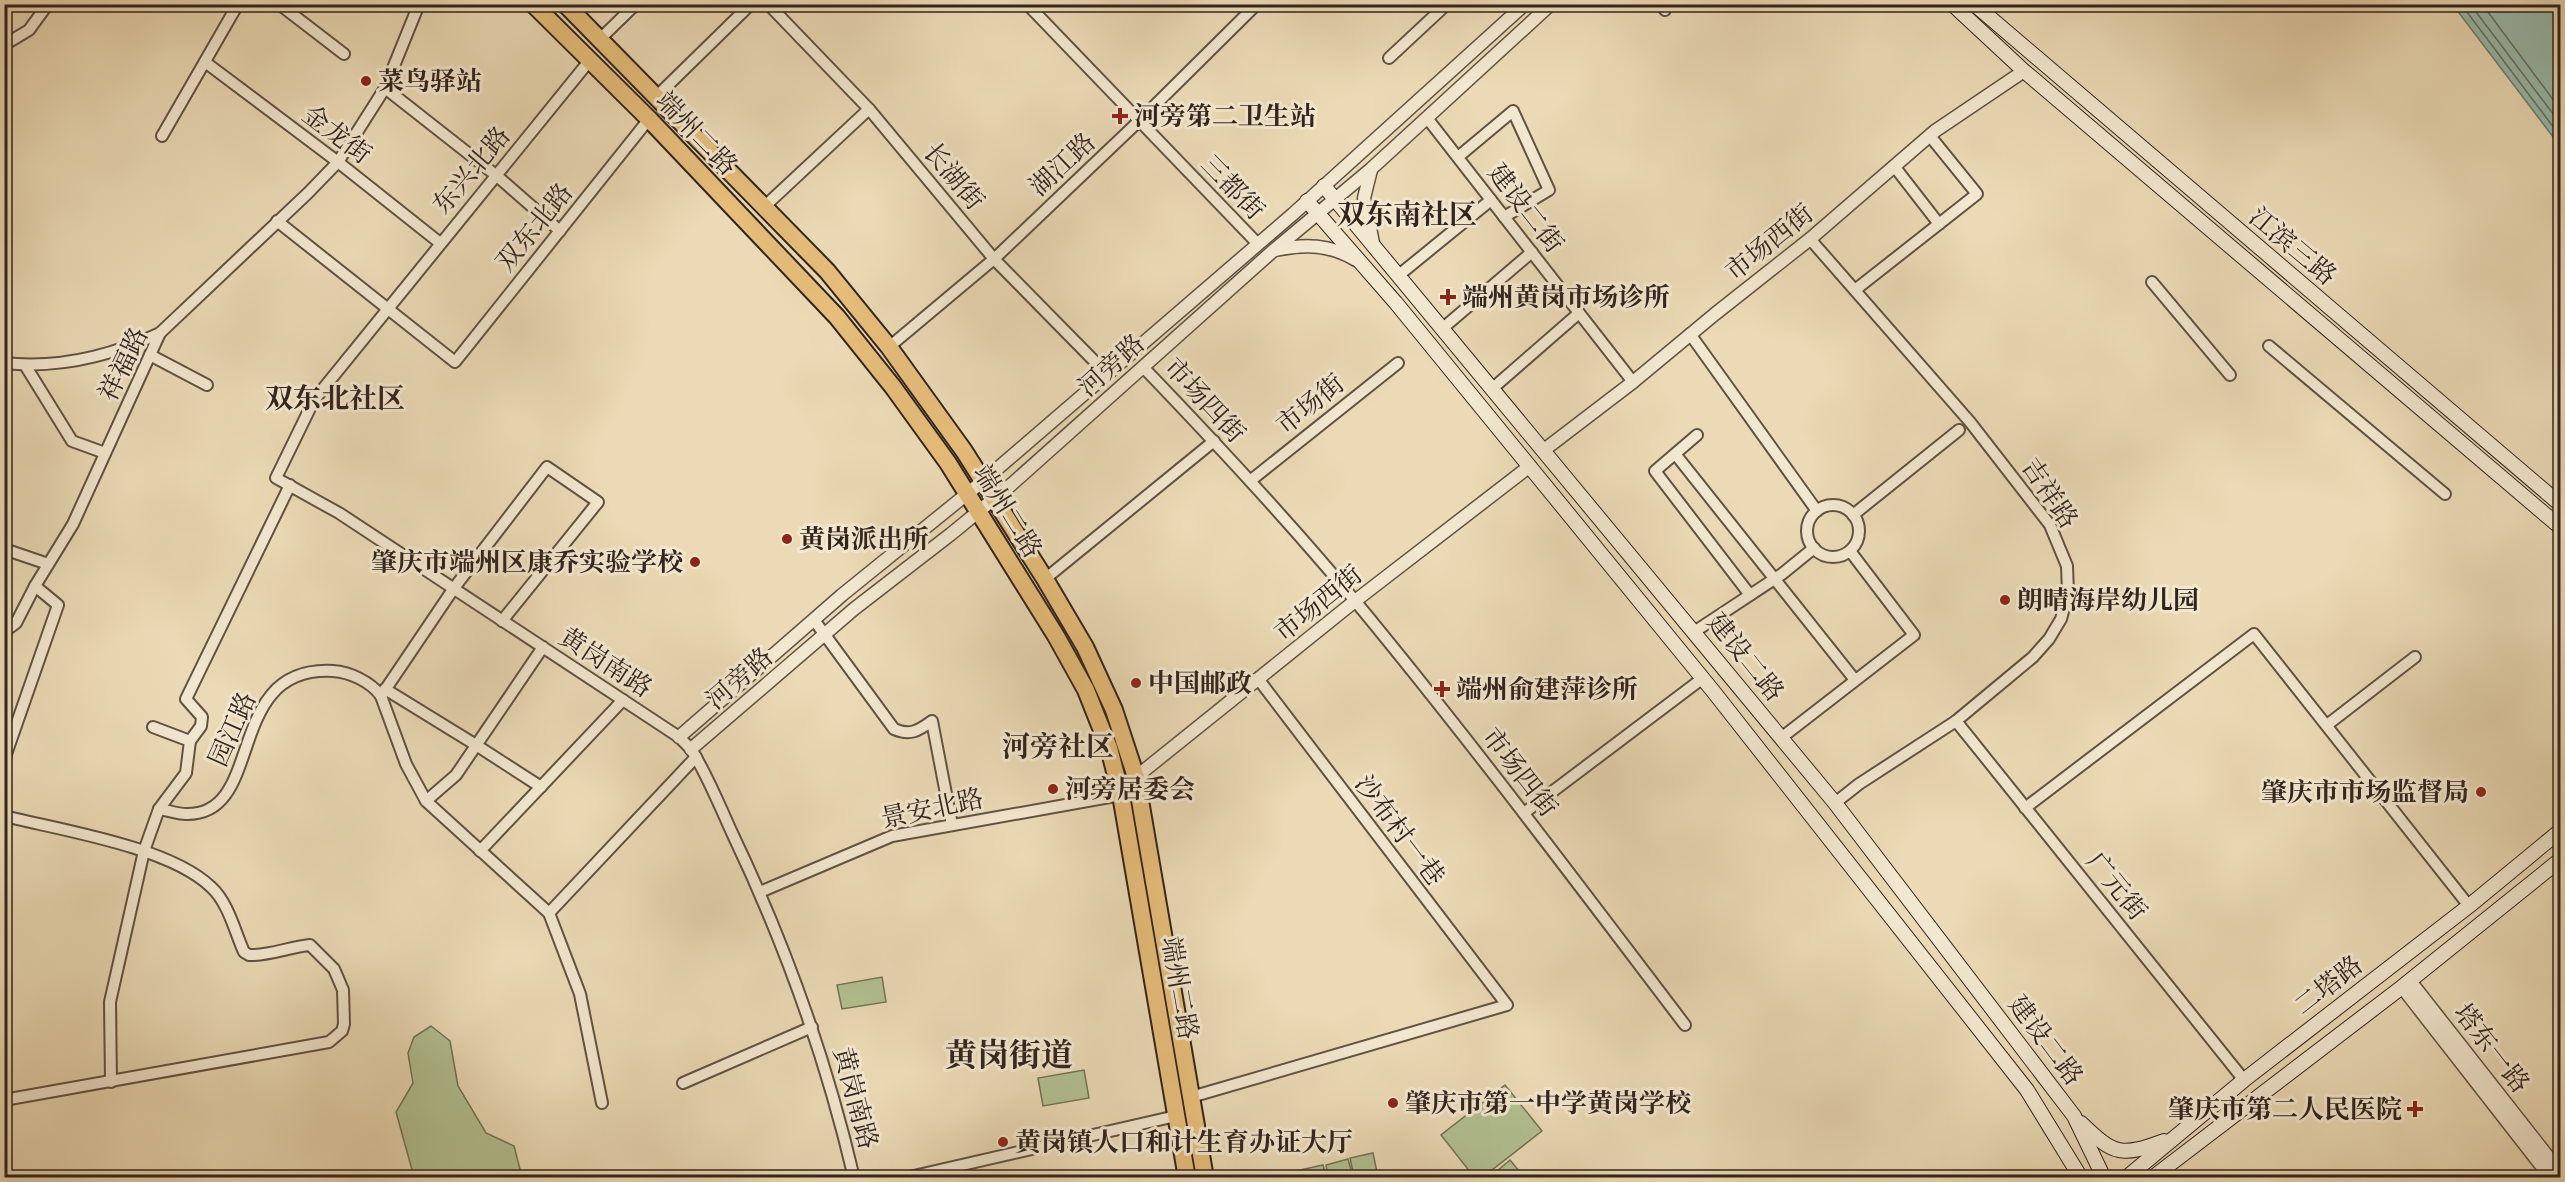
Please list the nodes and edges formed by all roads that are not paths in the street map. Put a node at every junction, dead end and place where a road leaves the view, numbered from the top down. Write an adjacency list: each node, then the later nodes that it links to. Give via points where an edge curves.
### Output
1 (48, 4): 18 (street, via 29,30)
2 (238, 4): 22 (street)
3 (279, 4): 19 (street)
4 (419, 4): 24 (street, 祥福路)
5 (533, 4): 21 (main road, 端州二路)
6 (566, 4): 17 (main road, 端州二路)
7 (636, 4): 17 (street)
8 (751, 4): 25 (street)
9 (768, 4): 26 (street, 长湖街)
10 (1257, 4): 29 (street, 湖江路)
11 (1447, 4): 20 (street)
12 (1525, 4): 37 (street, 河旁路)
13 (1551, 4): 27 (street, 河旁路)
14 (1952, 4): 23 (main road, 江滨三路)
15 (1974, 4): 92 (main road, 江滨三路)
16 (1027, 5): 29 (street, 三都街)
17 (600, 39): 25 (main road, 端州二路)
18 (4, 45)
19 (344, 54)
20 (1389, 58)
21 (590, 60): 28 (main road, 端州二路); 36 (street, 东兴北路)
22 (206, 62): 30 (street); 33 (street, 金龙街)
23 (2024, 70): 31 (street, 市场西街); 96 (main road, 江滨三路)
24 (385, 88): 33 (street, 祥福路); 36 (street)
25 (656, 97): 41 (main road, 端州二路)
26 (869, 109): 41 (street); 53 (street, 长湖街)
27 (1427, 118): 32 (street, 建设二街); 35 (street, 河旁路)
28 (649, 119): 46 (street, 双东北路); 84 (main road, 端州二路, via 837,317)
29 (1139, 122): 50 (street, 三都街); 53 (street, 湖江路)
30 (162, 136)
31 (1930, 136): 34 (street, 市场西街); 45 (street, via 1977,194)
32 (1458, 157): 39 (street, 建设二街); 43 (street, via 1513,111 1549,190)
33 (338, 162): 44 (street, 祥福路); 48 (street, 金龙街)
34 (1894, 166): 45 (street); 47 (street, 市场西街)
35 (1371, 169): 38 (street, 河旁路); 49 (street, via 1364,198)
36 (497, 176): 46 (street); 48 (street, 东兴北路)
37 (1324, 186): 38 (main road, 建设二路); 40 (street, 河旁路)
38 (1335, 199): 42 (street, 河旁路); 49 (main road, 建设二路)
39 (1491, 200): 43 (street, 建设二街); 55 (street)
40 (1307, 201): 42 (main road, 建设二路); 50 (street, 河旁路)
41 (764, 207): 66 (main road, 端州二路, via 827,271)
42 (1318, 214): 51 (street, 河旁路); 54 (main road, 建设二路)
43 (1504, 217): 52 (street, 建设二街)
44 (277, 221): 60 (street); 63 (street, 祥福路)
45 (1939, 224): 58 (street)
46 (560, 231): 60 (street, 双东北路, via 455,362)
47 (1810, 239): 58 (street, 吉祥路); 64 (street, 市场西街)
48 (440, 243): 60 (street, 东兴北路)
49 (1373, 243): 55 (main road, 建设二路)
50 (1258, 244): 72 (street, 河旁路)
51 (1274, 250): 54 (street, via 1314,245 1342,251); 71 (street, 河旁路)
52 (1532, 252): 61 (street, 建设二街); 62 (street)
53 (994, 259): 66 (street, 湖江路); 72 (street, 长湖街)
54 (1359, 262): 59 (main road, 建设二路)
55 (1399, 275): 57 (main road, 建设二路)
56 (2152, 282): 73 (street)
57 (1412, 290): 59 (main road); 62 (main road, 建设二路)
58 (1855, 290): 121 (street, 吉祥路, via 1971,422 2050,525 2067,566 2068,593 2061,619 2049,639)
59 (1396, 303): 85 (main road, 建设二路)
60 (388, 309): 88 (street, via 314,400 276,478)
61 (1579, 313): 74 (street, 建设二街); 76 (street)
62 (1443, 328): 76 (main road, 建设二路)
63 (160, 333): 67 (street, 祥福路); 70 (street, via 128,348 81,361)
64 (1690, 334): 74 (street, 市场西街); 93 (street)
65 (2269, 346): 90 (street)
66 (890, 347): 81 (main road, 端州二路)
67 (150, 355): 75 (street); 82 (street, 祥福路)
68 (4, 363): 70 (street)
69 (1398, 363): 87 (street, 市场街)
70 (25, 365): 82 (street, via 72,441)
71 (1143, 367): 79 (street, 市场四街); 91 (street, 河旁路)
72 (1107, 374): 86 (street, 河旁路)
73 (2230, 375)
74 (1633, 382): 80 (street, 市场西街)
75 (207, 385)
76 (1493, 388): 80 (main road, 建设二路)
77 (1959, 430): 95 (street)
78 (1697, 435): 83 (street)
79 (1214, 441): 87 (street, 市场四街); 103 (street)
80 (1544, 450): 112 (main road, 建设二路)
81 (964, 451): 84 (main road); 86 (main road, 端州二路)
82 (105, 453): 102 (street, 祥福路, via 73,524)
83 (1676, 455): 104 (street); 107 (street, via 1655,471)
84 (948, 463): 89 (main road, 端州二路)
85 (1530, 466): 108 (street, 市场西街); 116 (main road, 建设二路)
86 (983, 481): 89 (street, 河旁路); 91 (main road, 端州二路)
87 (1250, 481): 108 (street, 市场四街)
88 (290, 485): 106 (street, 黄岗南路); 126 (street, via 186,699 202,717 201,726)
89 (967, 494): 94 (main road, 端州二路); 109 (street, 河旁路)
90 (2445, 494)
91 (994, 498): 94 (street, 河旁路); 99 (main road, 端州二路)
92 (2560, 504)
93 (1817, 511): 95 (street, via 1840,506); 97 (street, via 1808,525 1809,541)
94 (979, 512): 101 (main road, 端州二路); 113 (street, 河旁路)
95 (1853, 515): 100 (street, via 1859,531)
96 (2560, 527)
97 (1814, 548): 100 (street, via 1829,557); 104 (street)
98 (4, 549): 102 (street)
99 (1027, 551): 101 (main road); 103 (main road, 端州二路)
100 (1850, 551): 118 (street, via 1914,635)
101 (1009, 562): 132 (main road, 端州二路, via 1086,690)
102 (48, 564): 105 (street, 祥福路)
103 (1045, 579): 130 (main road, 端州二路, via 1095,668)
104 (1774, 579): 107 (street); 118 (street)
105 (35, 586): 111 (street, 祥福路, via 16,623); 129 (street, via 58,605)
106 (454, 588): 110 (street, 黄岗南路); 110 (street, via 547,467 598,502); 119 (street)
107 (1750, 595): 112 (street)
108 (1355, 601): 117 (street, 市场西街); 137 (street, 市场四街)
109 (814, 620): 113 (street); 124 (street, 河旁路)
110 (502, 621): 114 (street, 黄岗南路)
111 (4, 632)
112 (1694, 632): 125 (main road, 建设二路)
113 (824, 634): 128 (street, 河旁路); 139 (street, via 894,729 917,732 932,721)
114 (543, 647): 120 (street, 黄岗南路); 127 (street)
115 (2415, 657): 122 (street)
116 (1703, 678): 137 (street); 154 (main road, 建设二路)
117 (1259, 680): 130 (street, 市场西街); 155 (street, 沙布村一巷, via 1507,1005)
118 (1855, 680): 125 (street)
119 (383, 693): 127 (street, 园江路); 133 (street, via 406,764); 135 (street, 园江路, via 339,672 301,673 276,688 266,701 237,774 220,801 209,809 185,814)
120 (623, 700): 124 (street, 黄岗南路); 131 (street)
121 (1956, 721): 134 (street, 吉祥路); 136 (street, 广元街)
122 (2327, 725): 136 (street, via 2254,634); 145 (street)
123 (153, 728): 126 (street)
124 (679, 737): 128 (street, 黄岗南路)
125 (1781, 738): 134 (main road, 建设二路)
126 (190, 741): 135 (street, via 186,773)
127 (476, 745): 131 (street, 园江路); 133 (street, via 456,775)
128 (694, 753): 144 (street, 黄岗南路); 146 (street, 河旁路)
129 (4, 760)
130 (1136, 777): 155 (main road, 端州二路)
131 (541, 787): 142 (street)
132 (1121, 795): 139 (street, 景安北路); 158 (main road, 端州二路)
133 (426, 801): 142 (street)
134 (1834, 804): 150 (main road, 建设二路)
135 (159, 808): 141 (street)
136 (2025, 808): 151 (street, 广元街)
137 (1524, 813): 148 (street, 市场四街)
138 (4, 816): 141 (street)
139 (952, 825): 144 (street, 景安北路, via 892,836)
140 (2560, 831): 145 (main road, 二塔路)
141 (144, 851): 152 (street, via 110,1002); 152 (street, via 192,871 213,888 249,956 310,945 334,969 343,990 346,1016 342,1031 329,1042)
142 (480, 851): 146 (street)
143 (2560, 860): 147 (main road, 二塔路)
144 (760, 892): 149 (street, 黄岗南路)
145 (2469, 906): 151 (main road, 二塔路)
146 (549, 913): 157 (street, via 580,994)
147 (2406, 984): 161 (street, 塔东一路); 162 (main road, 二塔路); 171 (street, 塔东一路)
148 (1685, 1025)
149 (812, 1027): 153 (street); 163 (street, 黄岗南路)
150 (2045, 1079): 154 (main road, via 2035,1090); 159 (main road, 建设二路)
151 (2244, 1080): 160 (main road, 二塔路)
152 (111, 1082): 156 (street)
153 (683, 1083)
154 (2027, 1090): 167 (main road, 建设二路)
155 (1191, 1097): 166 (main road, 端州二路)
156 (4, 1100)
157 (602, 1103)
158 (1176, 1116): 164 (street); 165 (main road, 端州二路)
159 (2073, 1116): 160 (main road, via 2097,1139 2120,1151 2134,1152); 168 (main road, 建设二路)
160 (2174, 1137): 169 (main road, 二塔路)
161 (2560, 1172)
162 (2162, 1173): 170 (main road, 二塔路)
163 (854, 1178)
164 (905, 1178)
165 (1187, 1178)
166 (1205, 1178)
167 (2081, 1178)
168 (2104, 1178)
169 (2126, 1178)
170 (2151, 1178)
171 (2551, 1178)

